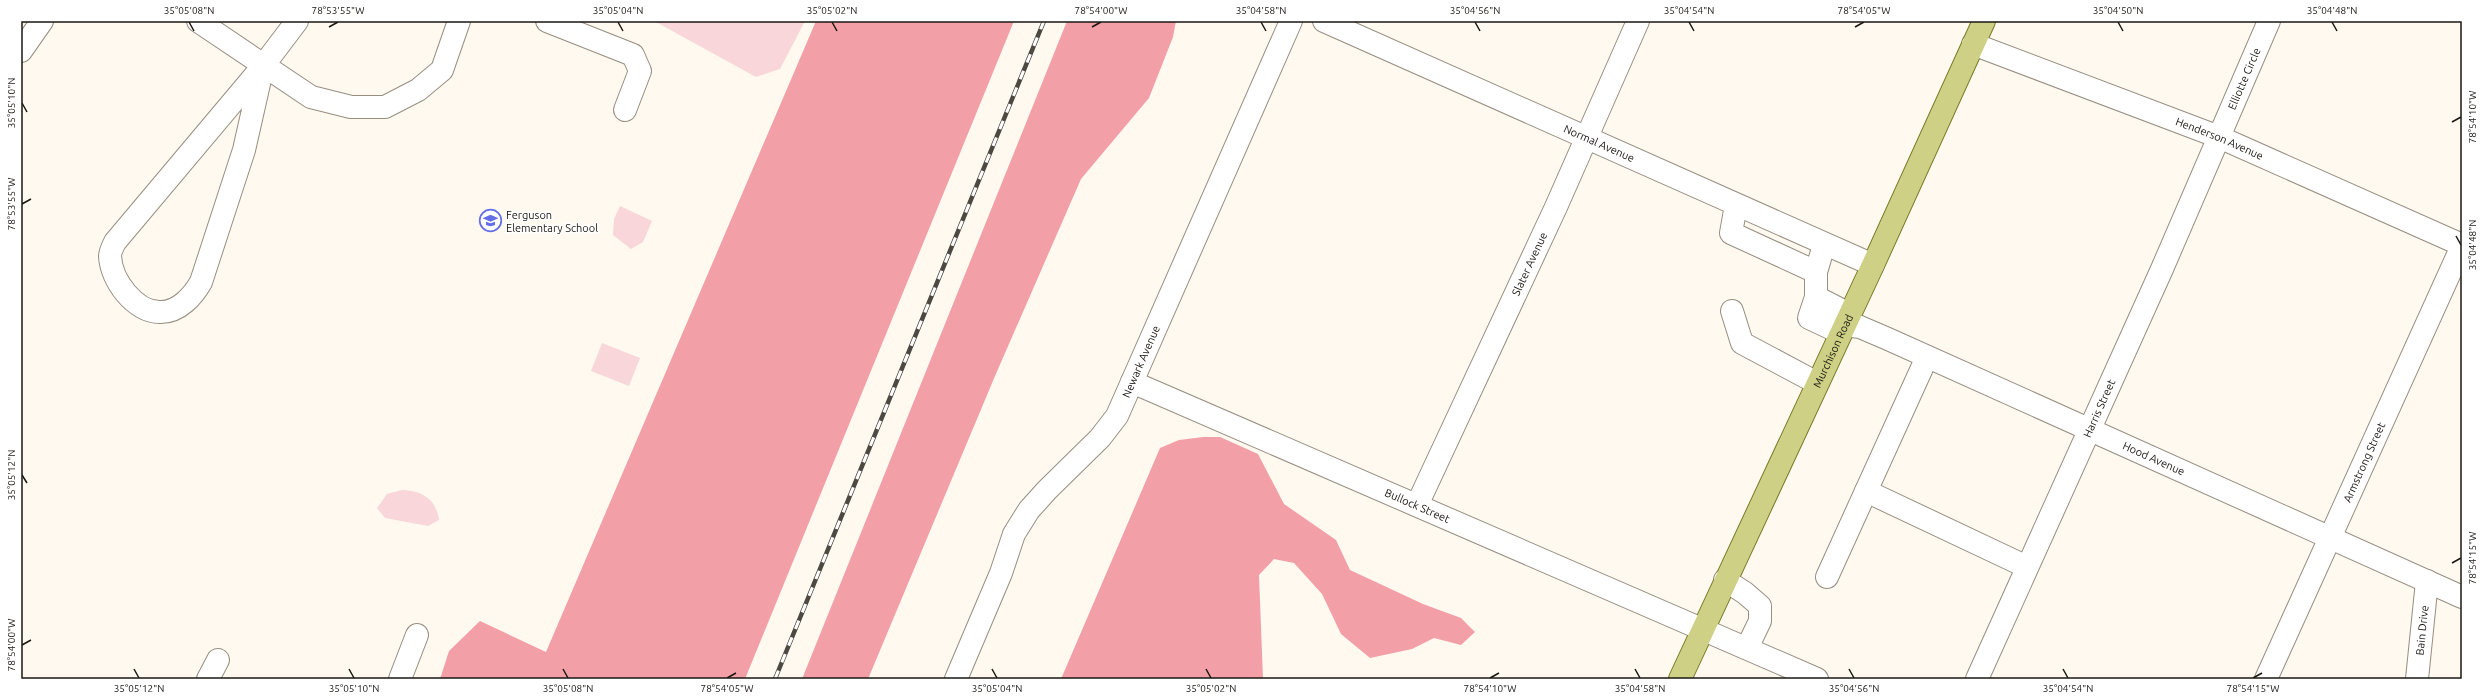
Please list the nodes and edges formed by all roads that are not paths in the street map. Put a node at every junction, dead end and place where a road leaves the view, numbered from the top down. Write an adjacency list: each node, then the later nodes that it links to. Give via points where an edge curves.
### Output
1 (42, 21): 12 (street)
2 (198, 21): 13 (street)
3 (297, 21): 13 (street)
4 (459, 21): 13 (street, via 442,70 418,90 385,107 351,107 311,97)
5 (547, 21): 14 (street, via 633,55 640,72)
6 (1291, 21): 27 (street, Newark Avenue)
7 (1324, 21): 16 (street, Normal Avenue)
8 (1638, 21): 16 (street, Slater Avenue)
9 (1984, 21): 11 (main road, Murchison Road)
10 (2269, 21): 15 (street, Elliotte Circle)
11 (1973, 44): 15 (street, Henderson Avenue); 22 (main road, Murchison Road)
12 (21, 51)
13 (263, 66): 13 (street, via 115,242 110,255 113,270 123,290 141,306 160,312 176,308 193,297 201,282 244,150)
14 (625, 110)
15 (2219, 137): 20 (street, Henderson Avenue); 29 (street, Harris Street)
16 (1586, 138): 17 (street, Normal Avenue); 31 (street, Slater Avenue)
17 (1736, 204): 18 (street, Normal Avenue); 21 (street, via 1731,234)
18 (1776, 222): 19 (street, Normal Avenue); 21 (street)
19 (1824, 245): 22 (street, Normal Avenue); 23 (street)
20 (2462, 245): 32 (street, Armstrong Street)
21 (1770, 250): 23 (street)
22 (1873, 265): 25 (main road, Murchison Road)
23 (1816, 272): 25 (street, Hood Avenue, via 1816,297)
24 (1732, 311): 28 (street, via 1742,343)
25 (1845, 324): 26 (street, Hood Avenue, via 1860,327); 28 (main road, Murchison Road)
26 (1927, 357): 29 (street, Hood Avenue); 30 (street)
27 (1132, 382): 31 (street, Bullock Street); 44 (street, Newark Avenue, via 1116,416 1100,438 1029,510 1014,534 1001,573)
28 (1817, 383): 35 (main road, Murchison Road)
29 (2089, 430): 32 (street, Hood Avenue); 33 (street, Harris Street)
30 (1866, 491): 33 (street); 34 (street)
31 (1417, 505): 38 (street, Bullock Street)
32 (2330, 537): 36 (street, Hood Avenue); 48 (street, Armstrong Street)
33 (2027, 567): 47 (street, Harris Street)
34 (1827, 577)
35 (1725, 580): 38 (main road, Murchison Road); 40 (street, via 1745,592 1760,606 1760,621)
36 (2427, 581): 37 (street, Hood Avenue); 49 (street, Bain Drive)
37 (2462, 597)
38 (1702, 628): 40 (street, Bullock Street); 45 (main road, Murchison Road)
39 (417, 635): 43 (street)
40 (1747, 648): 46 (street, Bullock Street)
41 (218, 660): 42 (street)
42 (208, 679)
43 (400, 679)
44 (956, 679)
45 (1680, 679)
46 (1817, 679)
47 (1977, 679)
48 (2266, 679)
49 (2417, 679)

